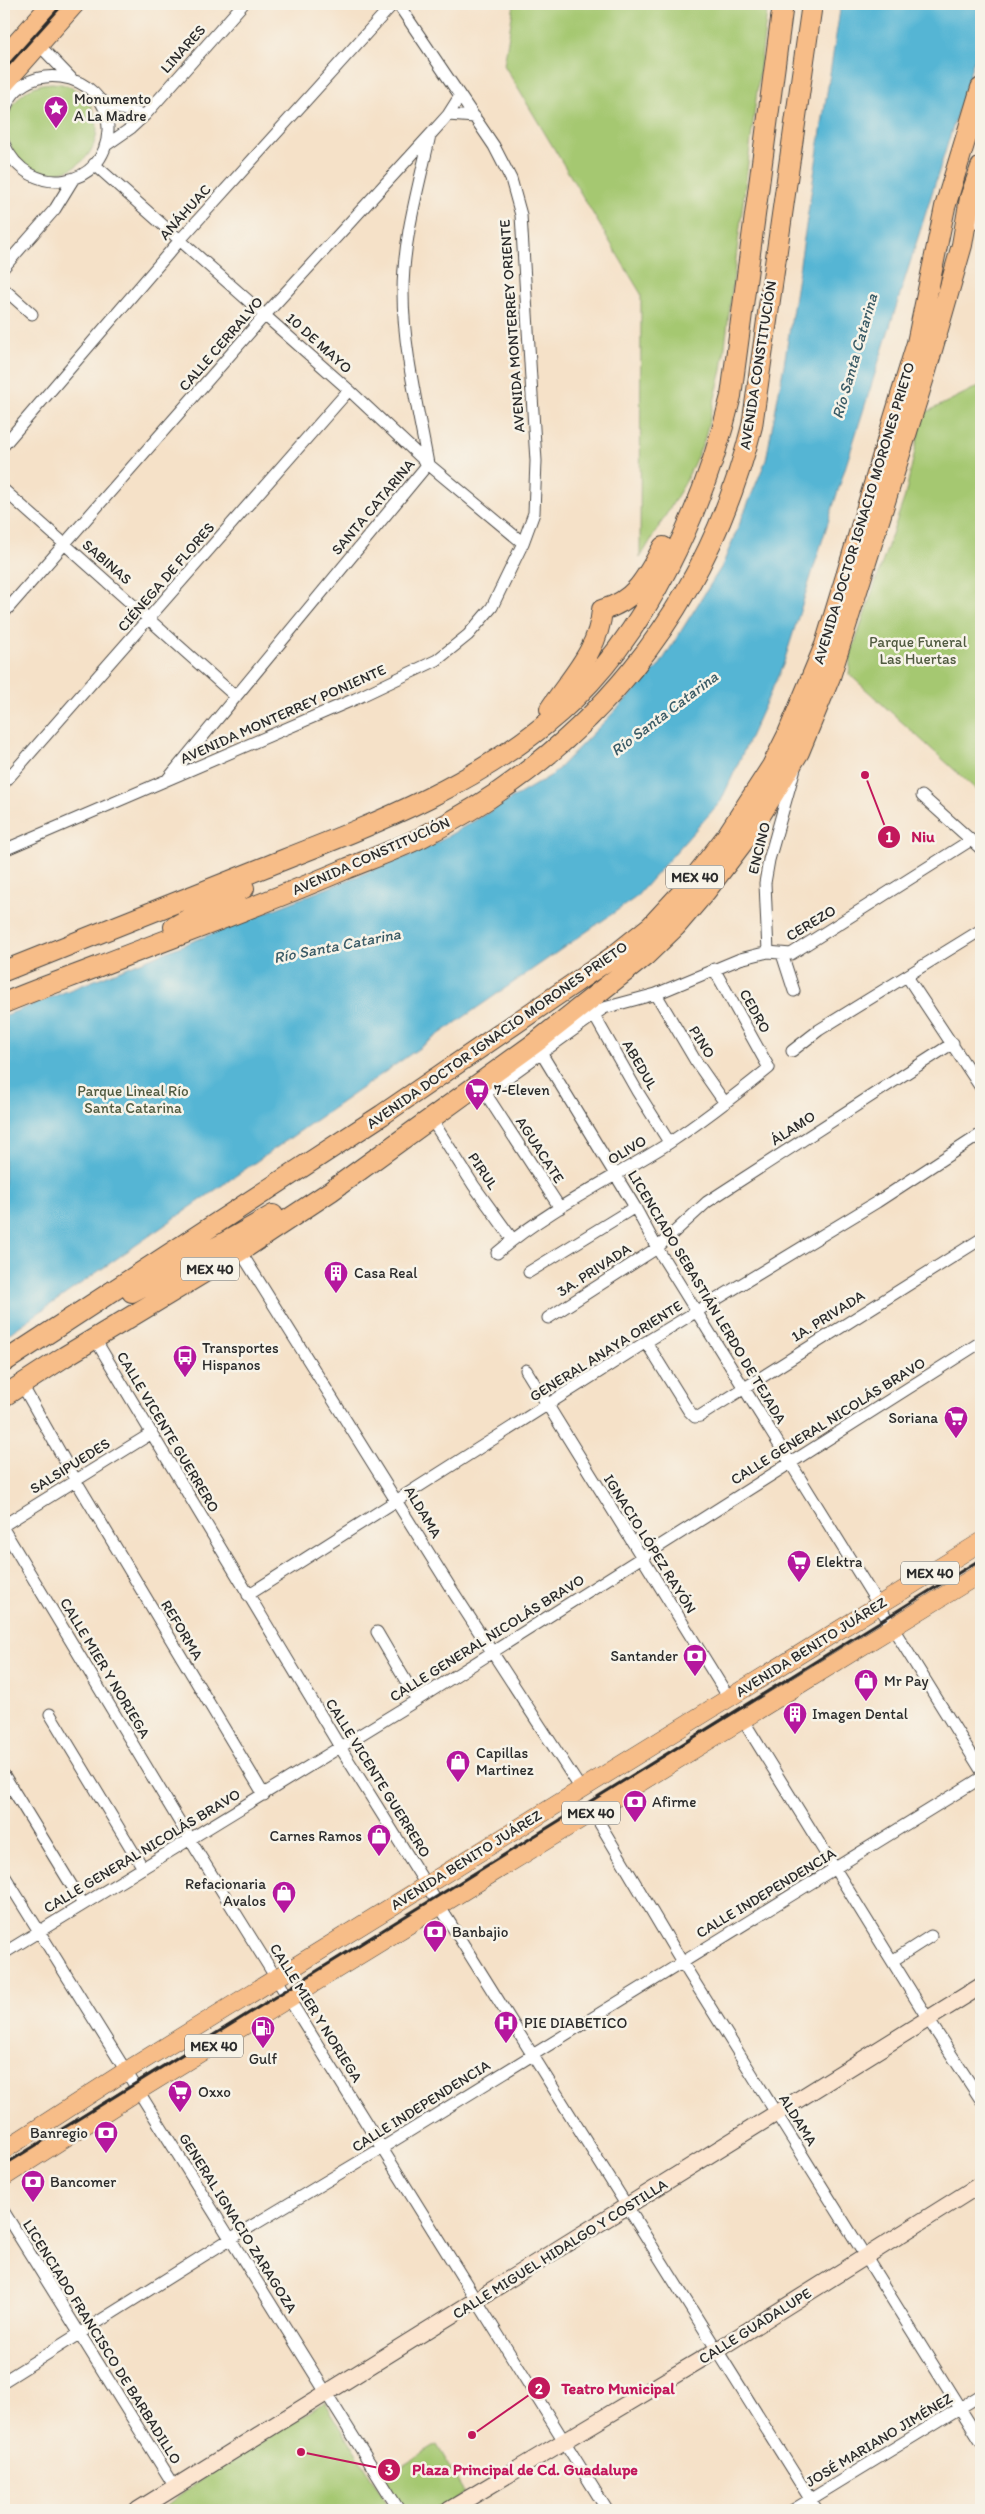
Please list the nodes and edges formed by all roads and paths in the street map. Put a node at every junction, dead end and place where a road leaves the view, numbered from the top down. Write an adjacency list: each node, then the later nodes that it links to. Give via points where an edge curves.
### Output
1 (52, 4): 9 (highway)
2 (74, 4): 8 (highway)
3 (243, 4): 18 (street, LINARES)
4 (392, 4): 29 (street, ANÁHUAC)
5 (398, 4): 14 (street, AVENIDA MONTERREY ORIENTE)
6 (784, 4): 38 (highway, AVENIDA CONSTITUCIÓN, via 732,396)
7 (812, 4): 55 (highway, AVENIDA CONSTITUCIÓN, via 752,426 736,484 714,540 686,594 653,644 615,691 572,734 501,791 466,813 420,838 313,883)
8 (38, 44): 10 (highway, via 23,47); 11 (street); 12 (highway)
9 (4, 58)
10 (4, 65)
11 (71, 78): 15 (street); 17 (street, via 47,77 24,85 12,97)
12 (4, 83)
13 (981, 88): 86 (highway, AVENIDA DOCTOR IGNACIO MORONES PRIETO / MEX 40, via 945,207 917,343 825,645 772,766 726,837 663,913 611,958 382,1115)
14 (460, 96): 16 (street, CALLE CERRALVO); 19 (street, AVENIDA MONTERREY ORIENTE)
15 (98, 98): 18 (street, via 113,107); 22 (street, via 106,113)
16 (448, 114): 19 (street); 20 (street, CALLE CERRALVO)
17 (4, 115)
18 (145, 115): 22 (street, LINARES)
19 (475, 117): 39 (street, AVENIDA MONTERREY ORIENTE, via 511,179 521,215 536,461 534,513)
20 (430, 135): 33 (street, CALLE CERRALVO); 36 (street, SANTA CATARINA, via 408,236 403,289 404,325)
21 (4, 144): 23 (street)
22 (105, 146): 24 (street)
23 (7, 156): 26 (street, via 22,171 38,180 56,182)
24 (94, 164): 26 (street); 29 (street, 10 DE MAYO)
25 (981, 167): 27 (highway, AVENIDA DOCTOR IGNACIO MORONES PRIETO / MEX 40)
26 (74, 178): 30 (street, via 55,209)
27 (970, 198): 28 (street); 45 (highway, AVENIDA DOCTOR IGNACIO MORONES PRIETO / MEX 40, via 962,245 926,371 830,676)
28 (981, 222)
29 (180, 240): 33 (street, 10 DE MAYO); 35 (street, ANÁHUAC)
30 (4, 267)
31 (4, 289): 32 (street)
32 (32, 314)
33 (265, 315): 34 (street, 10 DE MAYO); 40 (street, CALLE CERRALVO)
34 (349, 390): 36 (street, 10 DE MAYO); 42 (street, CIÉNEGA DE FLORES)
35 (4, 445)
36 (428, 464): 39 (street, 10 DE MAYO); 43 (street, SANTA CATARINA)
37 (4, 490): 40 (street, SABINAS)
38 (701, 495): 44 (highway, AVENIDA CONSTITUCIÓN, via 638,621 582,691); 44 (highway, via 672,532 637,590 626,601 602,610 601,628 592,648)
39 (523, 543): 46 (street, AVENIDA MONTERREY PONIENTE, via 492,608 468,635 436,660)
40 (65, 545): 41 (street, CALLE CERRALVO); 42 (street, SABINAS)
41 (4, 613)
42 (149, 619): 43 (street, SABINAS); 47 (street, CIÉNEGA DE FLORES)
43 (235, 696): 46 (street, SANTA CATARINA)
44 (535, 733): 50 (highway, AVENIDA CONSTITUCIÓN, via 431,798)
45 (799, 752): 54 (street, ENCINO, via 765,883); 63 (highway, AVENIDA DOCTOR IGNACIO MORONES PRIETO / MEX 40, via 747,837 691,909)
46 (166, 782): 52 (street, AVENIDA MONTERREY PONIENTE)
47 (4, 783)
48 (922, 796): 49 (street)
49 (971, 840): 51 (street); 56 (street, CEREZO, via 800,950)
50 (312, 848): 55 (highway, via 294,864 202,910); 58 (highway, AVENIDA CONSTITUCIÓN)
51 (981, 849)
52 (4, 850)
53 (981, 930): 59 (street)
54 (768, 952): 56 (street, CEREZO); 57 (street, CEREZO)
55 (131, 953): 62 (highway, AVENIDA CONSTITUCIÓN)
56 (782, 954): 60 (street)
57 (714, 969): 61 (street, CEREZO); 67 (street, CEDRO)
58 (4, 971)
59 (908, 978): 64 (street); 66 (street, via 819,1030)
60 (794, 992)
61 (656, 994): 63 (street, CEREZO); 70 (street, PINO)
62 (4, 1004)
63 (590, 1008): 65 (highway, AVENIDA DOCTOR IGNACIO MORONES PRIETO / MEX 40); 74 (street, ABEDUL)
64 (953, 1043): 69 (street); 80 (street, ÁLAMO, via 707,1202)
65 (538, 1048): 68 (highway, AVENIDA DOCTOR IGNACIO MORONES PRIETO / MEX 40); 75 (street, LICENCIADO SEBASTIÁN LERDO DE TEJADA)
66 (792, 1051)
67 (770, 1068): 70 (street, OLIVO)
68 (482, 1088): 71 (highway, AVENIDA DOCTOR IGNACIO MORONES PRIETO / MEX 40); 77 (street, AGUACATE)
69 (981, 1088)
70 (725, 1103): 74 (street, OLIVO)
71 (430, 1117): 72 (highway, AVENIDA DOCTOR IGNACIO MORONES PRIETO / MEX 40); 79 (street, PIRUL)
72 (410, 1134): 81 (highway, AVENIDA DOCTOR IGNACIO MORONES PRIETO / MEX 40); 86 (highway, via 224,1244)
73 (981, 1134): 84 (street, GENERAL ANAYA ORIENTE, via 877,1202)
74 (669, 1142): 75 (street, OLIVO)
75 (615, 1175): 76 (street, LICENCIADO SEBASTIÁN LERDO DE TEJADA); 77 (street, OLIVO)
76 (635, 1207): 80 (street, LICENCIADO SEBASTIÁN LERDO DE TEJADA); 83 (street)
77 (560, 1208): 79 (street, OLIVO)
78 (981, 1238): 93 (street, 1A. PRIVADA)
79 (512, 1240): 82 (street, OLIVO)
80 (657, 1248): 84 (street, LICENCIADO SEBASTIÁN LERDO DE TEJADA); 85 (street, 3A. PRIVADA)
81 (240, 1251): 87 (highway, AVENIDA DOCTOR IGNACIO MORONES PRIETO / MEX 40); 99 (street, ALDAMA)
82 (497, 1253)
83 (529, 1272)
84 (698, 1310): 88 (street, GENERAL ANAYA ORIENTE); 93 (street, LICENCIADO SEBASTIÁN LERDO DE TEJADA)
85 (548, 1318)
86 (41, 1338): 90 (highway, AVENIDA DOCTOR IGNACIO MORONES PRIETO / MEX 40)
87 (95, 1339): 92 (highway, AVENIDA DOCTOR IGNACIO MORONES PRIETO / MEX 40); 96 (street, CALLE VICENTE GUERRERO)
88 (646, 1342): 93 (street, 1A. PRIVADA, via 692,1415 700,1416); 95 (street, GENERAL ANAYA ORIENTE)
89 (981, 1342): 97 (street, CALLE GENERAL NICOLÁS BRAVO)
90 (4, 1362)
91 (526, 1370): 95 (street, IGNACIO LÓPEZ RAYÓN)
92 (22, 1383): 94 (highway, AVENIDA DOCTOR IGNACIO MORONES PRIETO / MEX 40); 98 (street, REFORMA)
93 (744, 1387): 97 (street, LICENCIADO SEBASTIÁN LERDO DE TEJADA)
94 (4, 1396)
95 (547, 1406): 99 (street, GENERAL ANAYA ORIENTE); 103 (street, IGNACIO LÓPEZ RAYÓN)
96 (152, 1432): 98 (street, SALSIPUEDES); 105 (street, CALLE VICENTE GUERRERO)
97 (792, 1462): 103 (street, CALLE GENERAL NICOLÁS BRAVO); 106 (street, LICENCIADO SEBASTIÁN LERDO DE TEJADA)
98 (75, 1480): 100 (street, SALSIPUEDES); 119 (street, REFORMA)
99 (398, 1500): 105 (street, GENERAL ANAYA ORIENTE); 109 (street, ALDAMA)
100 (4, 1525)
101 (4, 1530): 121 (street, CALLE MIER Y NORIEGA)
102 (981, 1542): 106 (main road, AVENIDA BENITO JUÁREZ / MEX 40)
103 (640, 1558): 109 (street, CALLE GENERAL NICOLÁS BRAVO); 110 (street, IGNACIO LÓPEZ RAYÓN)
104 (981, 1573): 107 (main road, AVENIDA BENITO JUÁREZ / MEX 40)
105 (248, 1595): 114 (street, CALLE VICENTE GUERRERO)
106 (879, 1605): 107 (street, LICENCIADO SEBASTIÁN LERDO DE TEJADA); 110 (main road, AVENIDA BENITO JUÁREZ / MEX 40)
107 (894, 1628): 113 (main road, AVENIDA BENITO JUÁREZ / MEX 40); 115 (street, LICENCIADO SEBASTIÁN LERDO DE TEJADA)
108 (376, 1632): 111 (street)
109 (492, 1652): 111 (street, CALLE GENERAL NICOLÁS BRAVO); 118 (street, ALDAMA)
110 (728, 1698): 118 (main road, AVENIDA BENITO JUÁREZ / MEX 40)
111 (418, 1700): 114 (street, CALLE GENERAL NICOLÁS BRAVO)
112 (50, 1714): 122 (street)
113 (743, 1720): 120 (main road, AVENIDA BENITO JUÁREZ / MEX 40); 123 (street)
114 (340, 1747): 119 (street, CALLE GENERAL NICOLÁS BRAVO); 125 (street, CALLE VICENTE GUERRERO)
115 (981, 1770)
116 (4, 1775): 126 (street)
117 (981, 1778): 123 (street, CALLE INDEPENDENCIA)
118 (581, 1789): 125 (main road, AVENIDA BENITO JUÁREZ / MEX 40)
119 (264, 1795): 121 (street, CALLE GENERAL NICOLÁS BRAVO)
120 (592, 1812): 127 (main road, AVENIDA BENITO JUÁREZ / MEX 40); 132 (street, ALDAMA)
121 (190, 1839): 122 (street, CALLE GENERAL NICOLÁS BRAVO); 133 (street, CALLE MIER Y NORIEGA)
122 (143, 1868): 126 (street, CALLE GENERAL NICOLÁS BRAVO)
123 (834, 1869): 131 (street); 132 (street, CALLE INDEPENDENCIA)
124 (4, 1875): 128 (street, GENERAL IGNACIO ZARAGOZA)
125 (427, 1884): 127 (street, CALLE VICENTE GUERRERO); 133 (main road, AVENIDA BENITO JUÁREZ / MEX 40)
126 (83, 1904): 128 (street, CALLE GENERAL NICOLÁS BRAVO)
127 (440, 1907): 135 (main road, AVENIDA BENITO JUÁREZ / MEX 40); 137 (street, CALLE VICENTE GUERRERO)
128 (39, 1931): 130 (street, CALLE GENERAL NICOLÁS BRAVO); 138 (street, GENERAL IGNACIO ZARAGOZA)
129 (931, 1936): 131 (street)
130 (4, 1953)
131 (892, 1961): 136 (street)
132 (682, 1962): 137 (street, CALLE INDEPENDENCIA); 141 (street, ALDAMA)
133 (277, 1978): 135 (street, CALLE MIER Y NORIEGA); 138 (main road, AVENIDA BENITO JUÁREZ / MEX 40)
134 (981, 1986): 136 (street, CALLE MIGUEL HIDALGO Y COSTILLA)
135 (290, 2000): 139 (main road, AVENIDA BENITO JUÁREZ / MEX 40); 142 (street, CALLE MIER Y NORIEGA)
136 (928, 2019): 140 (street); 141 (street, CALLE MIGUEL HIDALGO Y COSTILLA)
137 (531, 2055): 142 (street, CALLE INDEPENDENCIA); 146 (street, CALLE VICENTE GUERRERO)
138 (126, 2071): 139 (street, GENERAL IGNACIO ZARAGOZA); 143 (main road, AVENIDA BENITO JUÁREZ / MEX 40)
139 (138, 2092): 144 (main road, AVENIDA BENITO JUÁREZ / MEX 40); 148 (street, GENERAL IGNACIO ZARAGOZA)
140 (981, 2100)
141 (776, 2114): 146 (street, CALLE MIGUEL HIDALGO Y COSTILLA); 149 (street, ALDAMA)
142 (382, 2148): 148 (street, CALLE INDEPENDENCIA); 150 (street, CALLE MIER Y NORIEGA)
143 (4, 2150)
144 (4, 2177)
145 (981, 2184): 149 (street, CALLE GUADALUPE)
146 (628, 2207): 150 (street, CALLE MIGUEL HIDALGO Y COSTILLA); 152 (street, CALLE VICENTE GUERRERO)
147 (4, 2212): 151 (street, LICENCIADO FRANCISCO DE BARBADILLO)
148 (230, 2239): 151 (street, CALLE INDEPENDENCIA); 154 (street, GENERAL IGNACIO ZARAGOZA)
149 (867, 2256): 152 (street, CALLE GUADALUPE); 156 (street, ALDAMA)
150 (476, 2301): 154 (street, CALLE MIGUEL HIDALGO Y COSTILLA); 157 (street, CALLE MIER Y NORIEGA)
151 (79, 2333): 153 (street, CALLE INDEPENDENCIA); 159 (street, LICENCIADO FRANCISCO DE BARBADILLO)
152 (717, 2350): 157 (street, CALLE GUADALUPE); 160 (street, CALLE VICENTE GUERRERO)
153 (4, 2381)
154 (326, 2393): 159 (street, CALLE MIGUEL HIDALGO Y COSTILLA); 162 (street, GENERAL IGNACIO ZARAGOZA)
155 (981, 2395): 156 (street, JOSÉ MARIANO JIMÉNEZ)
156 (960, 2409): 158 (street, ALDAMA); 160 (street, JOSÉ MARIANO JIMÉNEZ)
157 (564, 2442): 163 (street, CALLE GUADALUPE); 164 (street, CALLE MIER Y NORIEGA)
158 (981, 2442)
159 (175, 2487): 161 (street, CALLE MIGUEL HIDALGO Y COSTILLA)
160 (810, 2500): 165 (street, JOSÉ MARIANO JIMÉNEZ); 166 (street, CALLE VICENTE GUERRERO)
161 (138, 2510)
162 (399, 2510)
163 (449, 2510)
164 (607, 2510)
165 (793, 2510)
166 (817, 2510)

